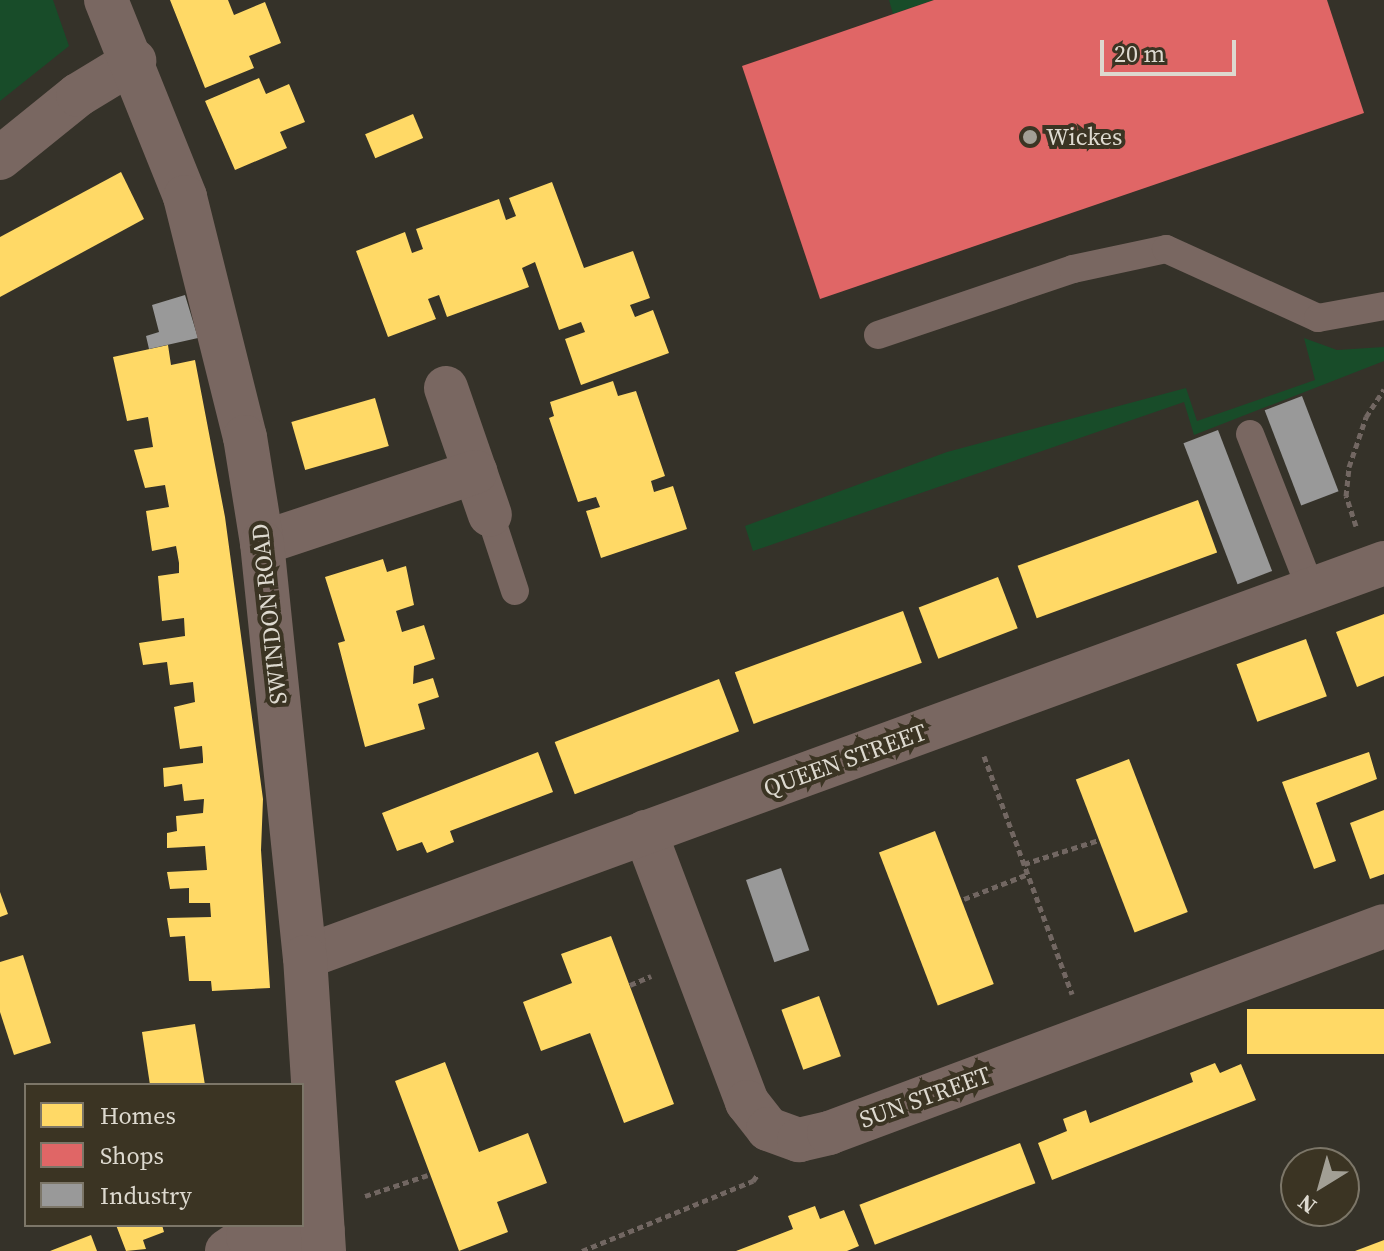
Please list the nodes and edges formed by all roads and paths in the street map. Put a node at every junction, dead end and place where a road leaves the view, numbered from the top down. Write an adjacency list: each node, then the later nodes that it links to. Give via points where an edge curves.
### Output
1 (106, 0): 2 (street, SWINDON ROAD)
2 (134, 61): 3 (street, via 78,95); 11 (street, SWINDON ROAD, via 205,264 245,437)
3 (0, 158)
4 (1384, 306): 5 (lane, via 1318,318 1166,249 1073,269)
5 (878, 335)
6 (446, 388): 9 (street)
7 (1384, 389): 12 (path, via 1355,443 1346,496)
8 (1250, 434): 13 (lane)
9 (475, 472): 10 (street); 11 (street)
10 (490, 515): 14 (lane)
11 (262, 543): 22 (street, SWINDON ROAD)
12 (1377, 566): 13 (street, QUEEN STREET)
13 (1311, 590): 15 (street, QUEEN STREET)
14 (515, 591)
15 (969, 715): 16 (street, QUEEN STREET); 18 (path)
16 (645, 832): 22 (street, QUEEN STREET); 24 (street, via 747,1102 755,1117)
17 (1099, 840): 18 (path)
18 (1024, 864): 19 (path)
19 (1028, 874): 20 (path); 23 (path)
20 (964, 899)
21 (1384, 926): 23 (street, SUN STREET)
22 (305, 957): 26 (street, SWINDON ROAD)
23 (1088, 1037): 24 (street, SUN STREET, via 814,1138)
24 (784, 1137): 28 (path, via 753,1181)
25 (428, 1175): 26 (path)
26 (323, 1230): 27 (street, via 248,1237)
27 (227, 1251)
28 (582, 1251)

